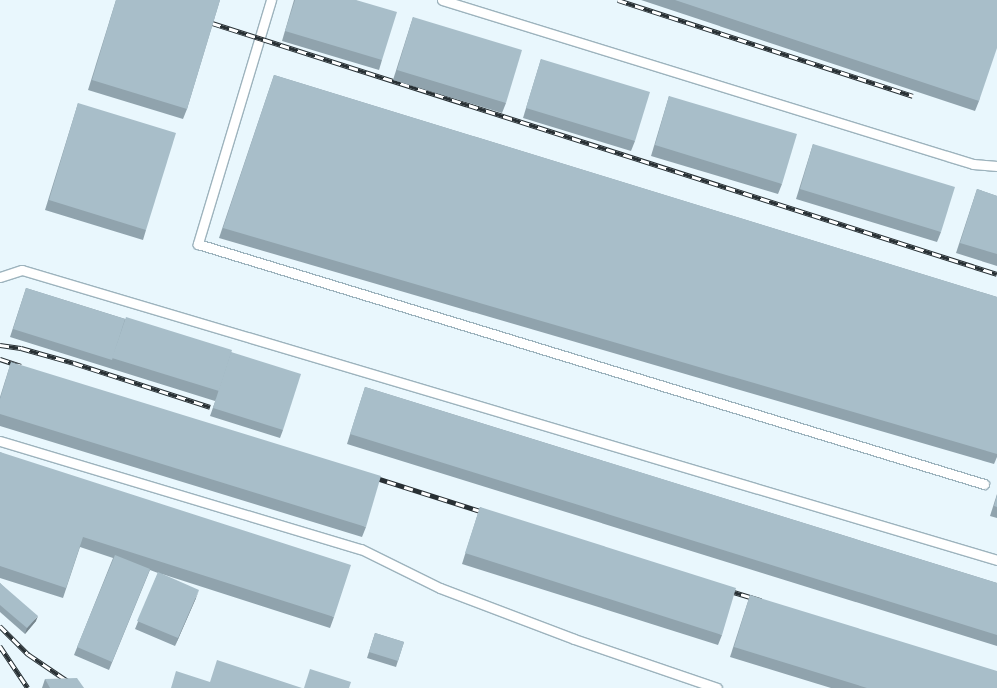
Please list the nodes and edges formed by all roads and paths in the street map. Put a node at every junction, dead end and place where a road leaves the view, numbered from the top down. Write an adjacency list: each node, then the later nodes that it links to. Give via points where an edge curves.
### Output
1 (271, 0): 6 (lane, via 198,244)
2 (442, 0): 3 (lane, via 973,164)
3 (997, 166)
4 (0, 277): 7 (lane, via 22,270)
5 (0, 441): 8 (lane, via 361,550 440,588 574,639)
6 (984, 484)
7 (997, 560)
8 (717, 688)

